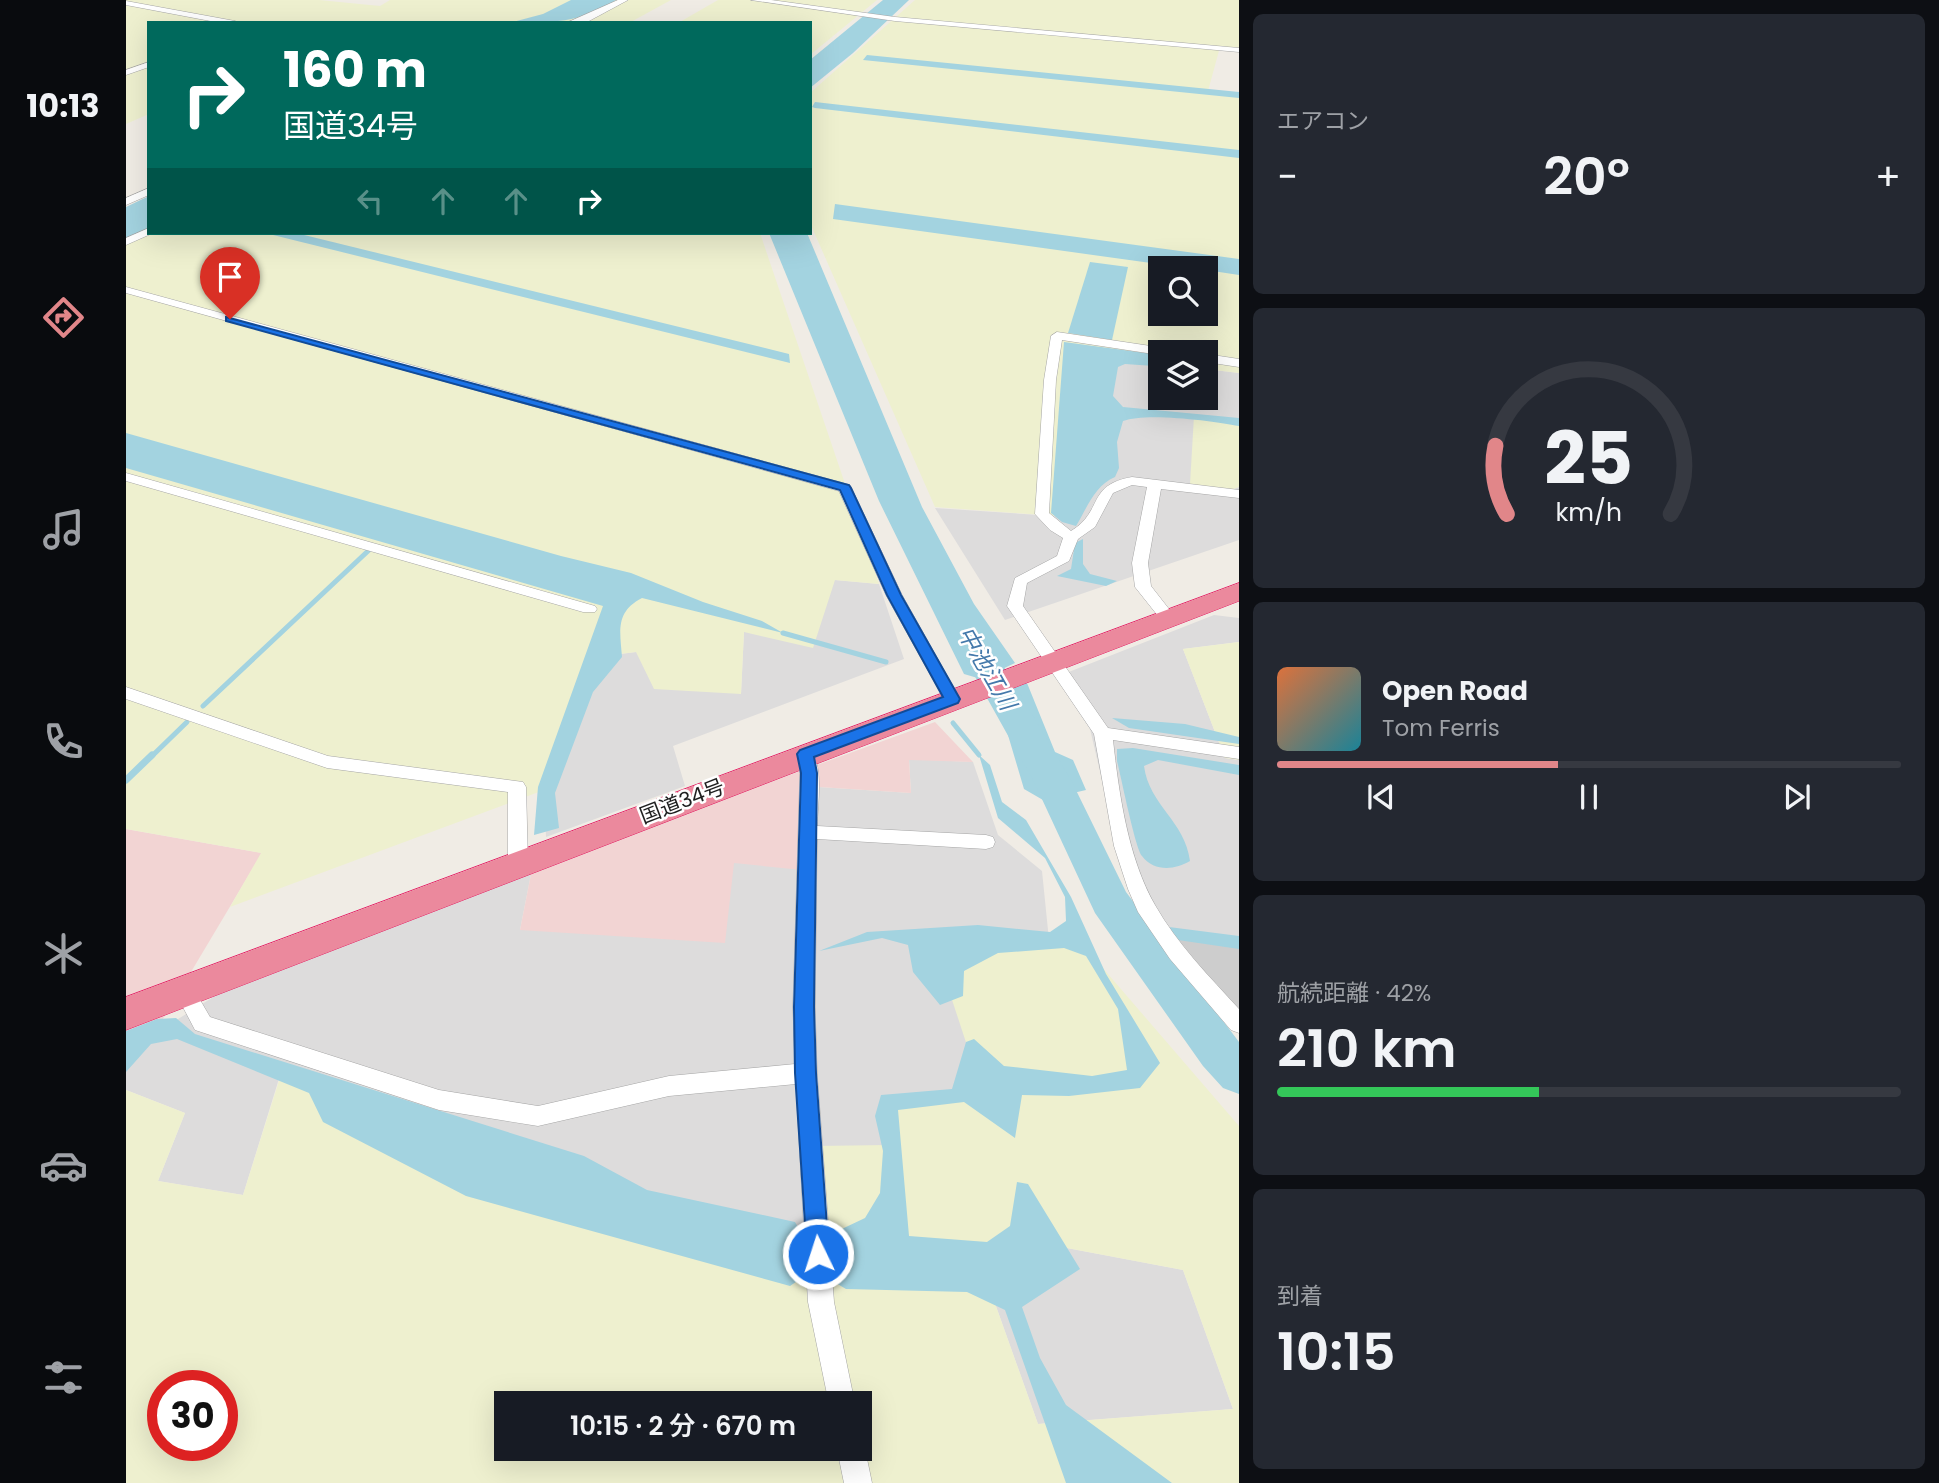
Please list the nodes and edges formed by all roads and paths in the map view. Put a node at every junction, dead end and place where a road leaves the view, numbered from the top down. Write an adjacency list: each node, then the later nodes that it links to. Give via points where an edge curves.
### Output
1 (624, 0): 5 (street)
2 (755, 0): 6 (street, via 895,19)
3 (126, 3): 4 (street)
4 (223, 21)
5 (578, 21)
6 (1239, 50)
7 (146, 65): 8 (street)
8 (126, 73)
9 (147, 192): 10 (street)
10 (126, 202)
11 (147, 232): 12 (street)
12 (126, 242)
13 (126, 290): 26 (street, via 845,488 894,595)
14 (1148, 350): 20 (street, via 1058,336 1049,380 1041,507 1046,520)
15 (1218, 360): 16 (street)
16 (1239, 363)
17 (126, 477): 22 (street)
18 (1154, 484): 19 (street); 20 (street, via 1117,483 1108,489 1093,521); 23 (street, via 1140,563 1143,587)
19 (1239, 494)
20 (1071, 537): 24 (street, via 1063,558 1020,581 1014,606)
21 (1239, 591): 23 (highway, 国道34号)
22 (589, 609)
23 (1168, 618): 24 (highway, 国道34号)
24 (1045, 665): 26 (highway, 国道34号); 27 (street)
25 (126, 693): 32 (street, via 327,762 517,787)
26 (959, 697): 29 (highway, 国道34号)
27 (1103, 733): 28 (street); 35 (street, via 1130,869 1144,904 1164,936)
28 (1239, 753)
29 (806, 754): 30 (street); 32 (highway, 国道34号)
30 (808, 832): 31 (street); 36 (street)
31 (986, 842)
32 (518, 864): 33 (highway, 国道34号)
33 (186, 992): 34 (highway, 国道34号); 36 (street, via 203,1024 439,1100 538,1115 669,1086)
34 (126, 1014)
35 (1239, 1024)
36 (806, 1073): 37 (street, via 821,1302)
37 (839, 1391)
38 (853, 1461): 39 (street)
39 (858, 1483)

